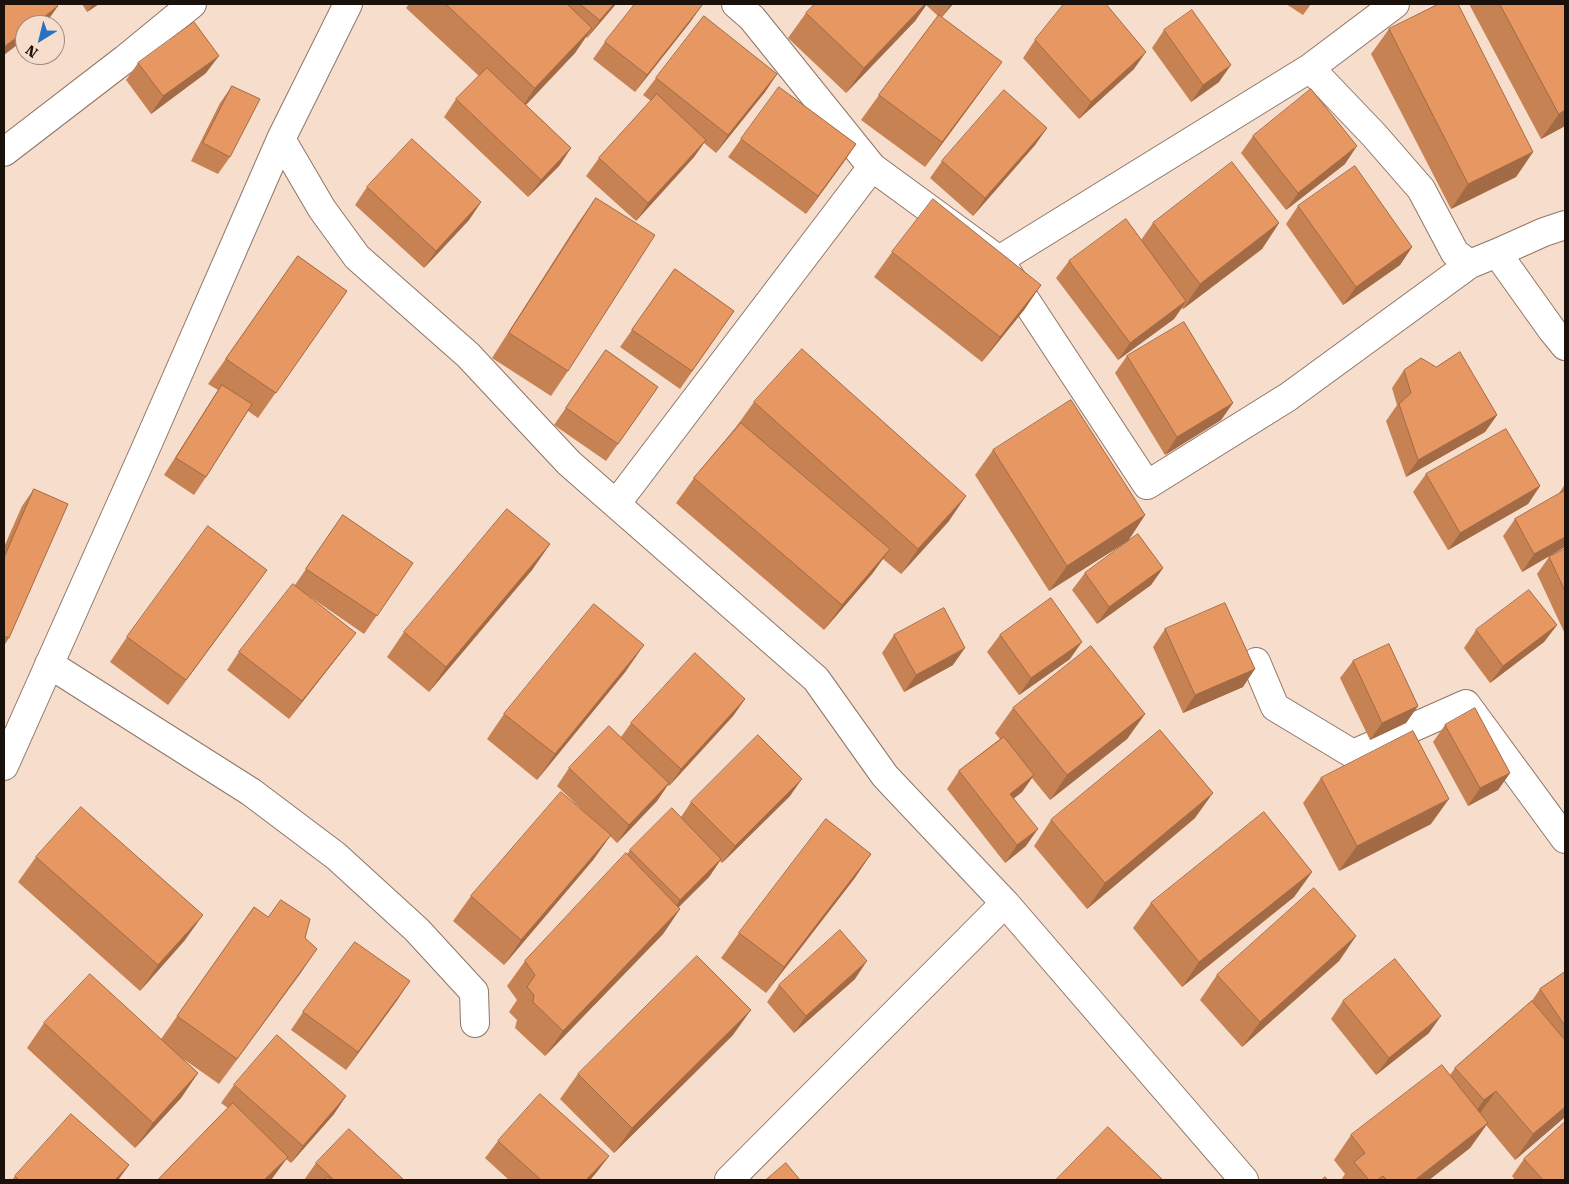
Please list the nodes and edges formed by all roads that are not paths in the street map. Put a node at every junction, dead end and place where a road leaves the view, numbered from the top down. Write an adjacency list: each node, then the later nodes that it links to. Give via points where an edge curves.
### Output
1 (192, 4): 7 (street, via 126,60)
2 (348, 4): 6 (street)
3 (1395, 4): 5 (street)
4 (750, 9): 8 (street)
5 (1310, 68): 11 (street); 12 (street, via 1421,189 1456,252)
6 (281, 139): 14 (street, via 322,209 357,257 468,355 569,463); 16 (street)
7 (4, 152)
8 (872, 168): 11 (street); 14 (street)
9 (1565, 224): 10 (street)
10 (1497, 253): 12 (street); 13 (street)
11 (999, 260): 12 (street, via 1148,485 1288,397)
12 (1470, 264)
13 (1565, 346)
14 (616, 504): 19 (street, via 816,679 885,776)
15 (1256, 662): 18 (street, via 1275,707 1353,754 1466,704)
16 (49, 664): 17 (street); 20 (street, via 251,792 336,856 417,930 474,992)
17 (4, 766)
18 (1565, 839)
19 (1005, 903): 21 (street); 22 (street)
20 (475, 1023)
21 (729, 1180)
22 (1244, 1180)

